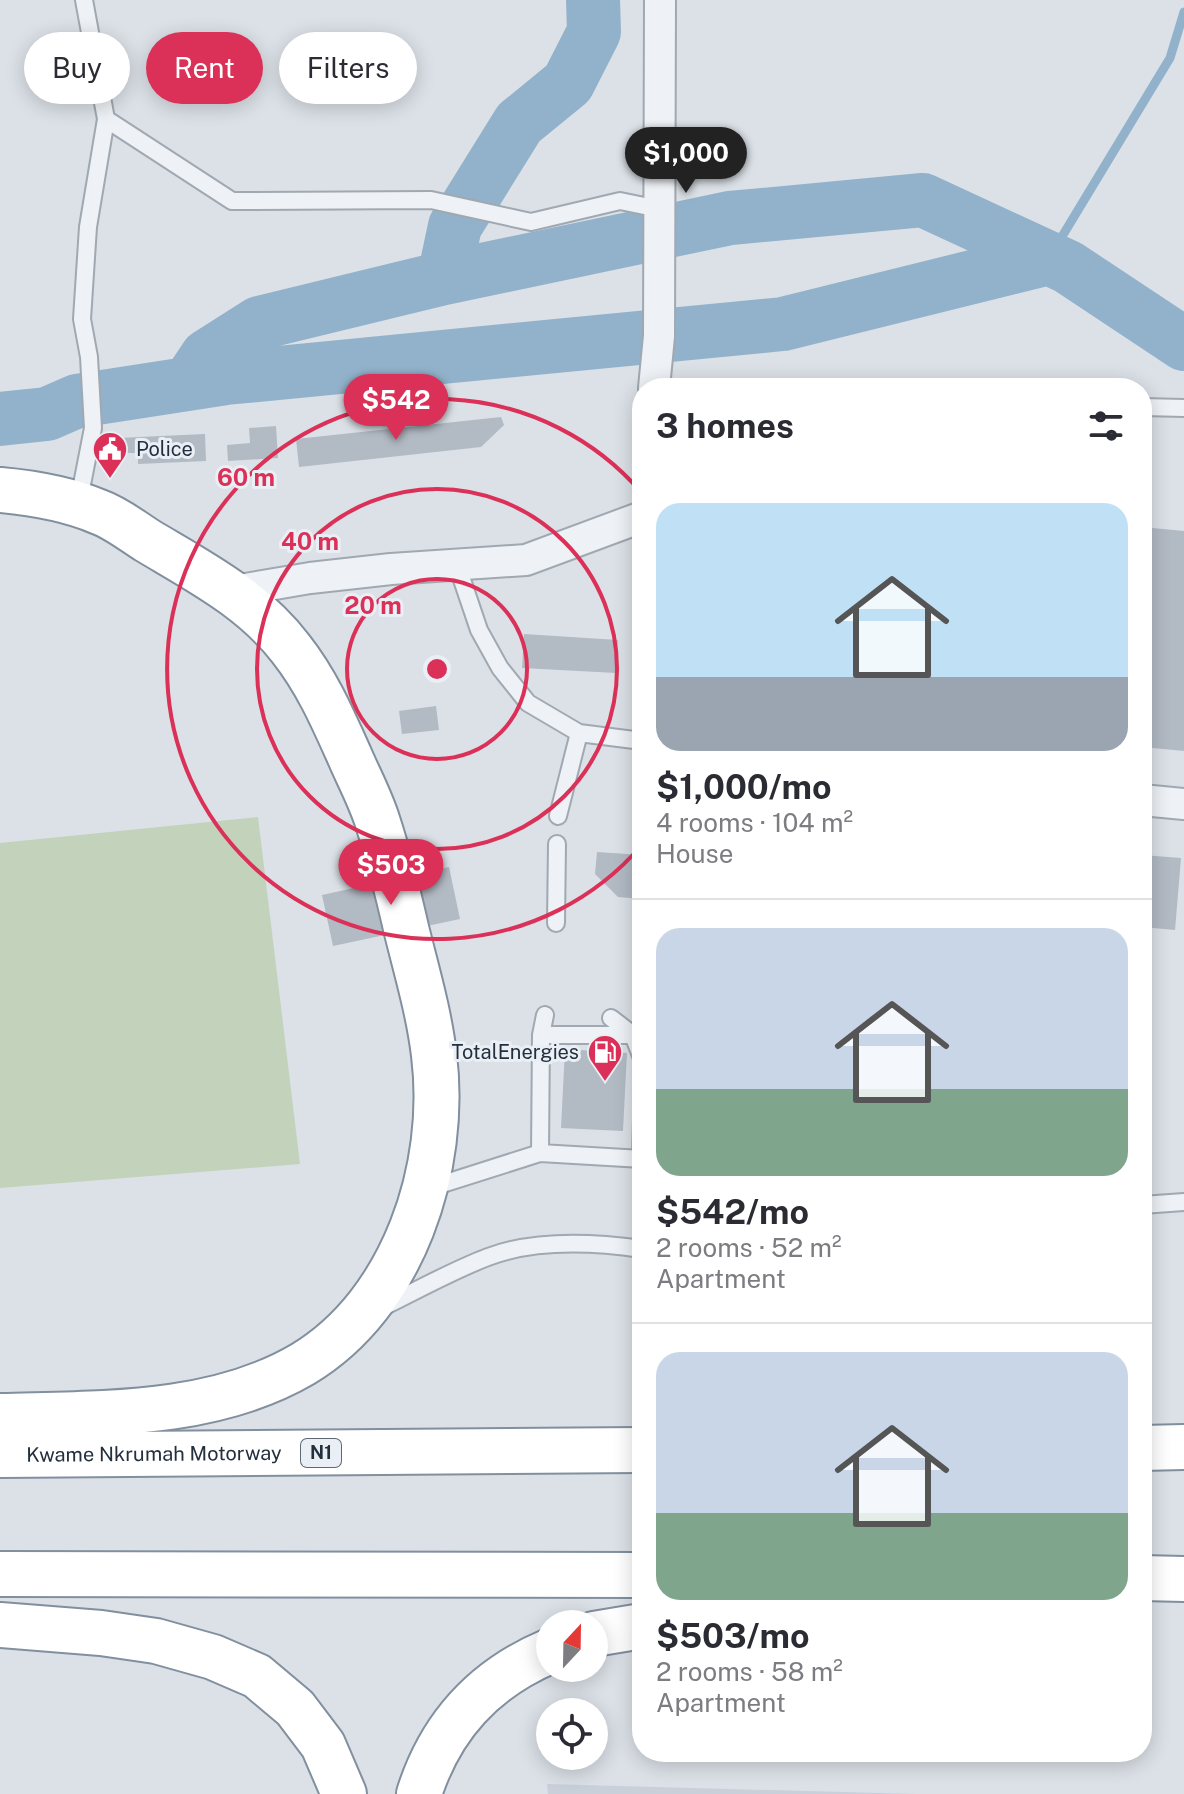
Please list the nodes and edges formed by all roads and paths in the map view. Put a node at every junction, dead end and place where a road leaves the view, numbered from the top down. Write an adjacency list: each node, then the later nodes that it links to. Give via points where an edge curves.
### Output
1 (84, 0): 3 (lane)
2 (660, 0): 4 (street)
3 (106, 119): 4 (lane, via 232,201 431,200 531,222 620,201); 9 (lane, via 88,227 82,319 93,428)
4 (659, 209): 5 (street)
5 (655, 378)
6 (1152, 407): 7 (lane)
7 (1184, 408)
8 (0, 490): 9 (highway)
9 (77, 505): 12 (highway, via 100,512)
10 (632, 519): 11 (street, via 526,560)
11 (457, 565): 12 (street, via 310,578); 13 (lane, via 479,630 500,668 528,703)
12 (233, 591): 27 (highway, via 290,647 324,698 378,821 434,1053 434,1132)
13 (579, 733): 14 (lane); 17 (lane)
14 (632, 740)
15 (1152, 801): 16 (street)
16 (1184, 804)
17 (558, 816)
18 (557, 844): 19 (lane)
19 (556, 923)
20 (545, 1015): 23 (lane)
21 (611, 1018): 22 (lane)
22 (632, 1034)
23 (541, 1035): 24 (lane); 25 (lane)
24 (632, 1035)
25 (540, 1153): 26 (lane); 27 (lane)
26 (632, 1158)
27 (425, 1189): 31 (highway, via 392,1272)
28 (1184, 1202): 29 (lane)
29 (1152, 1204)
30 (632, 1248): 31 (lane, via 544,1245 491,1255)
31 (351, 1323): 32 (highway, via 305,1363 210,1401)
32 (0, 1416)
33 (1184, 1447): 34 (highway)
34 (1152, 1448)
35 (632, 1450): 36 (highway, Kwame Nkrumah Motorway / N1)
36 (0, 1455)
37 (0, 1574): 38 (highway)
38 (632, 1575)
39 (1152, 1578): 40 (highway)
40 (1184, 1579)
41 (0, 1625): 45 (highway, via 156,1641 257,1676 295,1708 323,1745)
42 (632, 1628): 43 (highway)
43 (608, 1632)
44 (536, 1658): 46 (highway, via 496,1679 469,1704 444,1738)
45 (344, 1794)
46 (419, 1794)

